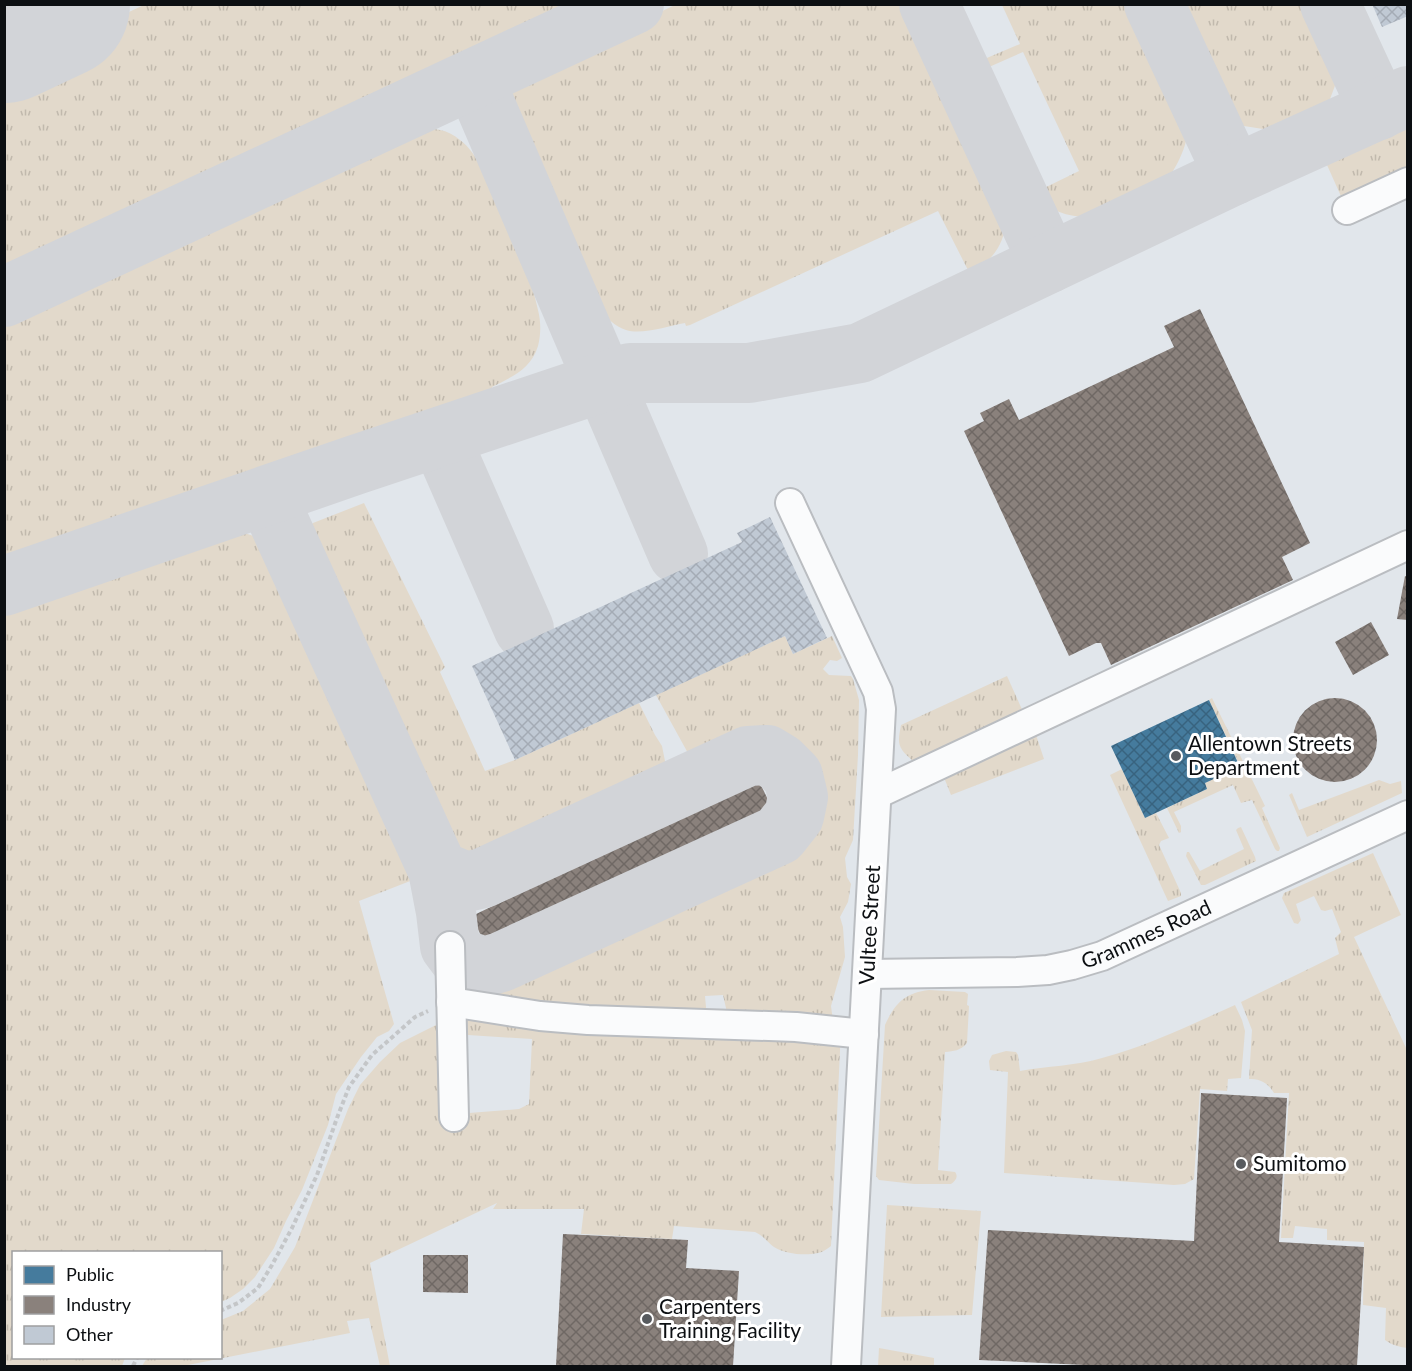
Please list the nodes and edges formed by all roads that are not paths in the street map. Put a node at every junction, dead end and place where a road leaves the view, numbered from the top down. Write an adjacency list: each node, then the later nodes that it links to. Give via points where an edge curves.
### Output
1 (1407, 182): 2 (street)
2 (1347, 210)
3 (790, 503): 5 (street, Vultee Street, via 878,692 881,709)
4 (1407, 545): 5 (street)
5 (877, 794): 8 (street, Vultee Street)
6 (1407, 815): 8 (street, Grammes Road, via 1102,956 1072,965 1017,972)
7 (450, 946): 9 (street)
8 (867, 974): 10 (street, Vultee Street)
9 (451, 1002): 10 (street, via 588,1020 796,1027); 11 (street)
10 (864, 1034): 12 (street, Vultee Street)
11 (454, 1117)
12 (846, 1366)

